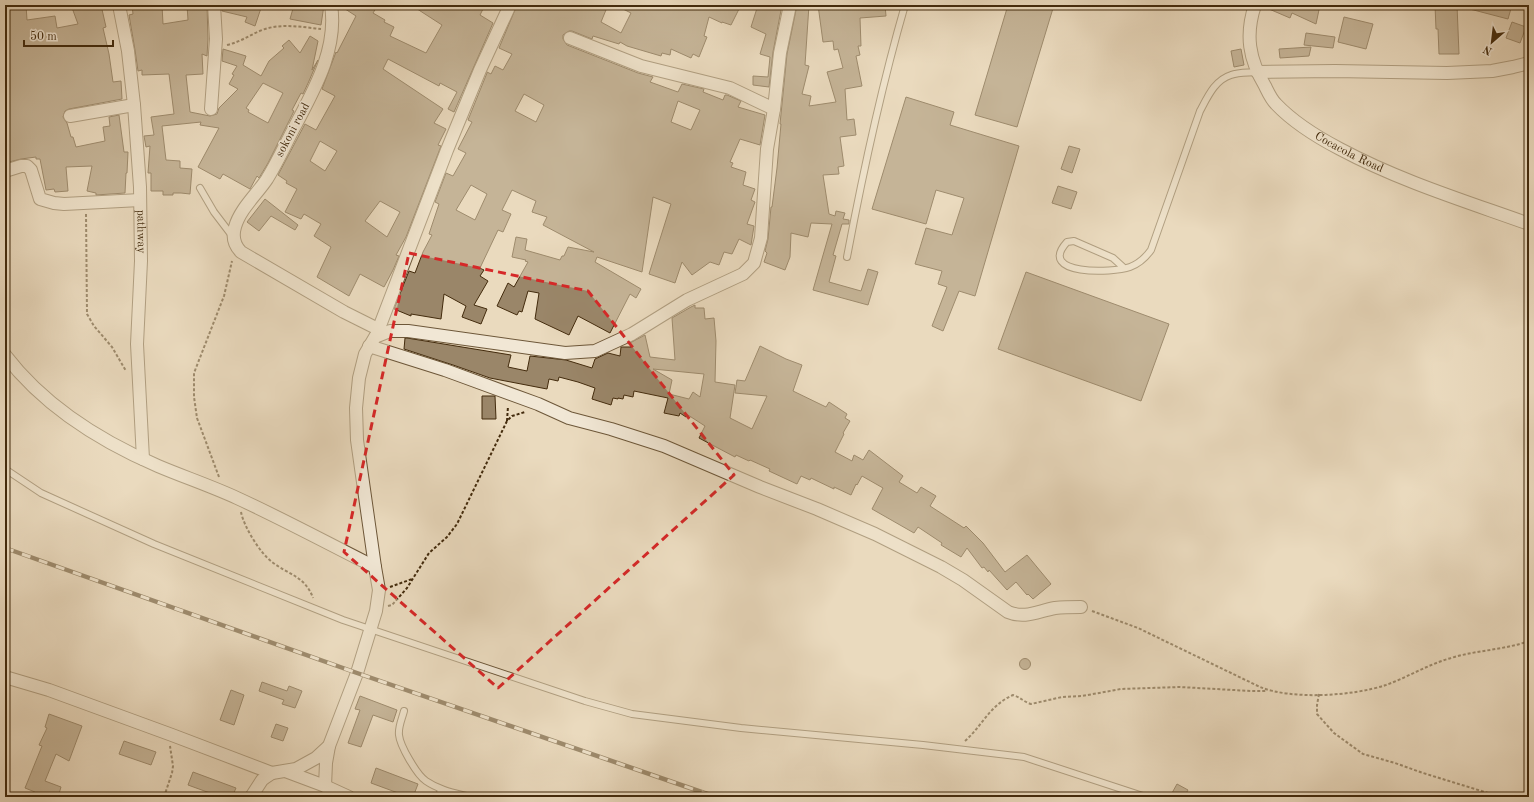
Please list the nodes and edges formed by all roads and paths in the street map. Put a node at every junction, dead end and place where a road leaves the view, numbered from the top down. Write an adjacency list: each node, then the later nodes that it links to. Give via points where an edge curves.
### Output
1 (119, 5): 13 (street, pathway, via 128,51)
2 (214, 5): 10 (street)
3 (331, 5): 8 (street, sokoni road)
4 (510, 5): 25 (street, via 449,144)
5 (790, 5): 15 (street, via 780,53)
6 (905, 5): 23 (lane, via 886,73)
7 (1255, 5): 12 (street, Cocacola Road, via 1249,37 1250,53)
8 (332, 30): 10 (path, via 297,26 274,27 245,39); 22 (street, sokoni road, via 327,55 316,86 267,178 237,223)
9 (570, 38): 15 (street, via 641,66 730,88)
10 (215, 47): 14 (street)
11 (1529, 63): 12 (street, via 1492,71 1447,73)
12 (1257, 72): 21 (street, Cocacola Road, via 1275,103 1293,120 1320,139 1388,174); 24 (lane, via 1232,74 1220,81 1210,92 1200,111 1151,250 1144,259)
13 (134, 105): 16 (street); 19 (street, pathway)
14 (211, 109)
15 (774, 109): 25 (street, via 766,149 762,238 754,263 743,274 687,300 632,334 595,351 565,353 408,331 390,331)
16 (70, 116)
17 (5, 171): 20 (street, via 27,166 31,170 40,198 64,204)
18 (200, 188): 22 (lane)
19 (140, 200): 20 (street); 29 (street, pathway, via 138,344)
20 (86, 202): 27 (path, via 87,314)
21 (1529, 224)
22 (235, 243): 25 (street, via 241,252 344,312); 31 (path, via 224,296 194,374 197,418)
23 (847, 257)
24 (1124, 268): 24 (lane, via 1100,272 1082,270 1067,266 1062,262 1060,253 1067,242 1074,241 1113,258)
25 (374, 337): 28 (street, via 445,370); 33 (street, via 364,354 356,408 357,440)
26 (5, 355): 29 (street, via 20,375 44,398 93,432)
27 (126, 371)
28 (543, 407): 34 (path, via 518,413 507,421 457,524 429,553); 36 (street, via 570,418 664,446 875,534 941,567 1016,615 1064,607)
29 (143, 459): 31 (street)
30 (5, 469): 37 (lane, via 41,493 140,537)
31 (226, 493): 32 (street)
32 (238, 498): 33 (street); 37 (path, via 242,516 259,548 273,563 306,584)
33 (375, 567): 35 (street)
34 (413, 578): 35 (path); 38 (path, via 392,605)
35 (379, 590): 38 (street)
36 (1081, 607): 42 (path, via 1138,628)
37 (317, 609): 39 (lane)
38 (376, 611): 39 (street)
39 (370, 630): 46 (street); 47 (lane, via 632,714 741,728)
40 (1529, 641): 43 (path, via 1452,658 1370,690)
41 (5, 677): 45 (street, via 50,690)
42 (1269, 691): 43 (path); 47 (path, via 1180,688 1121,690 1062,697 1031,704 1013,695 998,703 968,739)
43 (1319, 694): 58 (path, via 1317,714 1334,733 1362,754)
44 (404, 711): 51 (lane, via 399,732 403,746 418,773 426,781)
45 (172, 735): 49 (street); 52 (path, via 170,746 173,766)
46 (329, 746): 48 (street, via 316,758 296,769); 50 (street)
47 (952, 749): 57 (lane, via 1024,757)
48 (285, 771): 49 (street); 50 (street)
49 (272, 774): 53 (street, via 262,780)
50 (325, 786): 54 (street)
51 (442, 789): 55 (lane); 56 (lane)
52 (164, 797)
53 (251, 797)
54 (349, 797)
55 (439, 797)
56 (470, 797)
57 (1146, 797)
58 (1501, 797)

